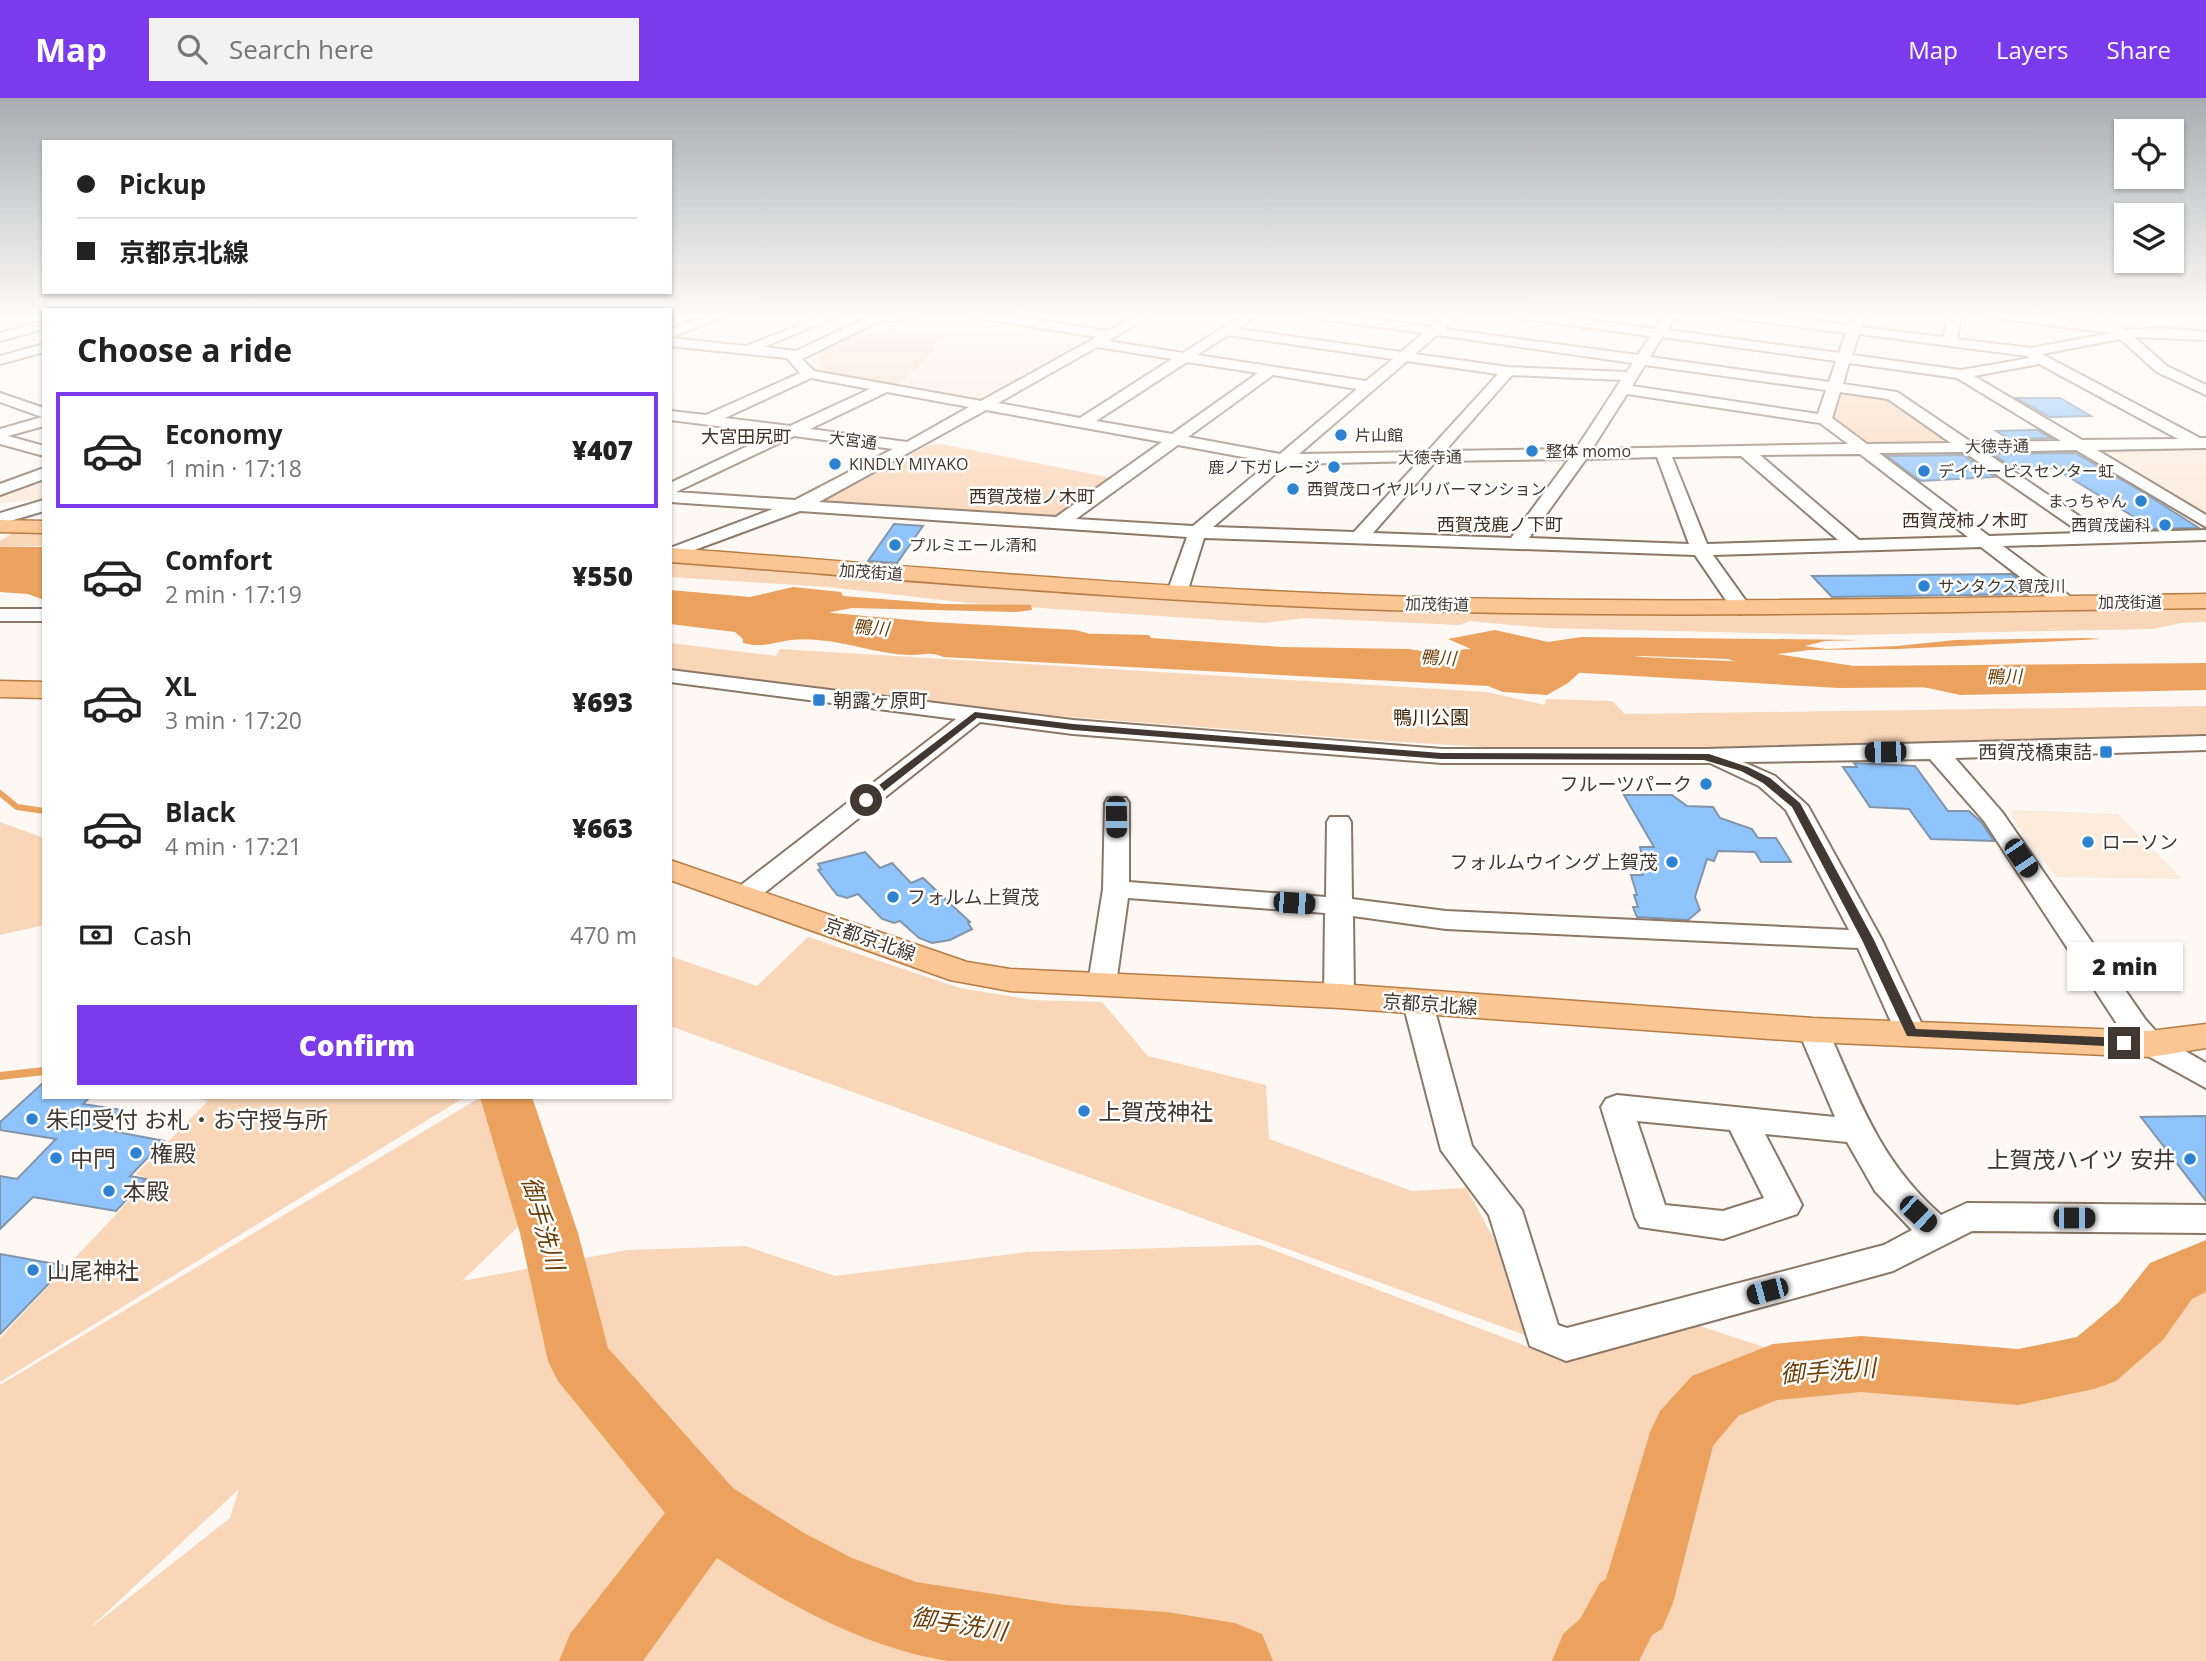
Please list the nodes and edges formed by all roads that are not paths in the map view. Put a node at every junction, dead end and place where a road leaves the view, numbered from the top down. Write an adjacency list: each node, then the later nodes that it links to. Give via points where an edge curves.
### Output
1 (781, 387): 19 (street)
2 (886, 387): 15 (street, 大徳寺通); 22 (street)
3 (1019, 387): 15 (street)
4 (1138, 387): 21 (street)
5 (1248, 387): 25 (street)
6 (1367, 387): 36 (street)
7 (1494, 387): 35 (street)
8 (1623, 387): 34 (street)
9 (1652, 387): 18 (street)
10 (1835, 387): 18 (street); 29 (street, via 1892,395)
11 (1982, 387): 27 (street)
12 (2095, 387): 26 (street)
13 (33, 394): 14 (street)
14 (6, 399): 16 (street)
15 (986, 406): 21 (street, 大徳寺通); 28 (street)
16 (42, 412)
17 (672, 415): 19 (street, 大宮通)
18 (1824, 419): 30 (street)
19 (708, 420): 22 (street, 大宮通)
20 (42, 422): 23 (street)
21 (1081, 424): 25 (street, 大徳寺通)
22 (794, 432): 28 (street, 大宮通); 38 (street)
23 (0, 434)
24 (0, 439): 31 (street)
25 (1174, 440): 36 (street, 大徳寺通); 46 (street)
26 (2201, 443): 27 (street, 大徳寺通)
27 (2078, 445): 29 (street, 大徳寺通); 45 (street)
28 (912, 447): 42 (street)
29 (1970, 447): 30 (street, 大徳寺通); 50 (street)
30 (1863, 448): 32 (street, 大徳寺通); 52 (street)
31 (42, 451)
32 (1745, 451): 33 (street, 大徳寺通); 54 (street)
33 (1663, 453): 34 (street, 大徳寺通); 55 (street)
34 (1580, 455): 35 (street, 大徳寺通); 53 (street)
35 (1434, 457): 36 (street, 大徳寺通); 51 (street)
36 (1283, 459): 48 (street)
37 (42, 474): 39 (street)
38 (672, 488)
39 (0, 490)
40 (672, 497): 42 (street)
41 (42, 506): 44 (street)
42 (794, 507): 46 (street); 56 (street)
43 (42, 515): 44 (street)
44 (3, 517): 47 (main road)
45 (2206, 522)
46 (1059, 523): 48 (street)
47 (42, 527)
48 (1198, 532): 51 (street); 58 (street)
49 (2206, 534): 50 (street)
50 (2098, 537): 52 (street)
51 (1359, 538): 53 (street)
52 (1985, 541): 54 (street); 60 (street)
53 (1516, 544): 55 (street)
54 (1854, 545): 55 (street)
55 (1700, 550): 61 (street)
56 (672, 553)
57 (672, 554): 58 (main road, 加茂街道)
58 (1177, 593): 61 (main road, 加茂街道, via 1390,603)
59 (2206, 601): 60 (main road, 加茂街道)
60 (2065, 602): 61 (main road, 加茂街道)
61 (1741, 608)
62 (0, 615): 63 (street)
63 (42, 615)
64 (672, 676): 67 (street)
65 (0, 689): 66 (main road)
66 (42, 690)
67 (975, 715): 70 (street, via 1441,756); 75 (street)
68 (2206, 743): 69 (street)
69 (1936, 751): 70 (street); 84 (street, via 1993,817)
70 (1705, 757): 77 (street, via 1767,781 1796,806)
71 (1117, 803): 74 (street)
72 (1339, 822): 76 (street)
73 (672, 870): 75 (main road, 京都京北線)
74 (1116, 889): 76 (street); 78 (street)
75 (745, 895): 78 (main road, 京都京北線, via 962,972 1010,980)
76 (1340, 906): 77 (street, via 1446,919); 79 (street)
77 (1868, 940): 82 (street)
78 (1102, 984): 79 (main road, 京都京北線)
79 (1339, 996): 80 (main road, 京都京北線)
80 (1423, 1005): 81 (main road, 京都京北線); 89 (street, via 1420,1011 1457,1150 1504,1210 1543,1335 1566,1345 1893,1257)
81 (1812, 1030): 82 (main road, 京都京北線); 87 (street)
82 (1911, 1033): 84 (main road, 京都京北線)
83 (2206, 1036): 84 (main road, 京都京北線)
84 (2150, 1044): 85 (street)
85 (2206, 1077)
86 (1741, 1119): 86 (street, via 1617,1107 1652,1217 1723,1224 1785,1205); 87 (street)
87 (1858, 1131): 89 (street, via 1899,1197)
88 (2206, 1219): 89 (street, via 1968,1217)
89 (1936, 1232)

